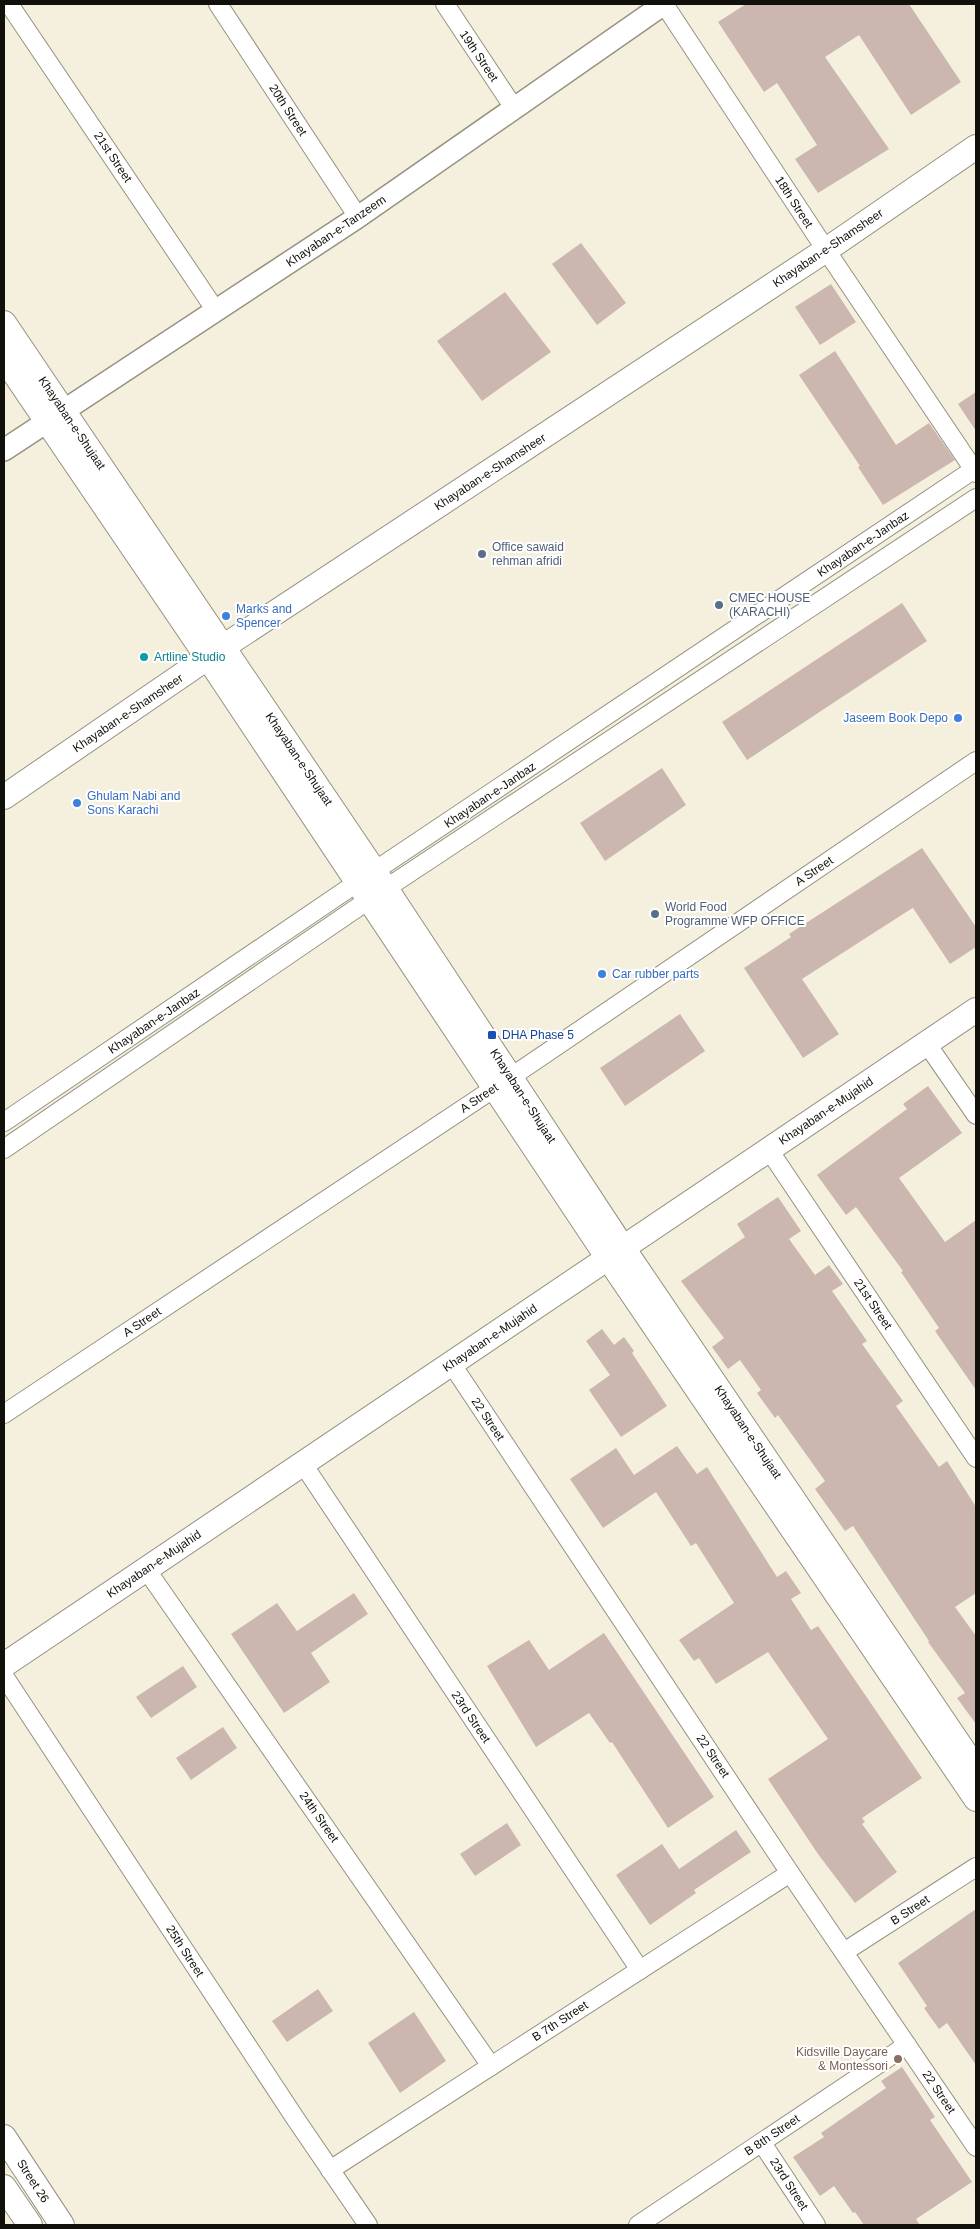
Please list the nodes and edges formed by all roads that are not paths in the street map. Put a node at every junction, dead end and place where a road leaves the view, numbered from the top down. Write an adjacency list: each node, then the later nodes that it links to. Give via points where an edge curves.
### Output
1 (9, 4): 9 (street, 21st Street)
2 (218, 4): 7 (street, 20th Street)
3 (445, 4): 5 (street, 19th Street)
4 (664, 4): 5 (street, Khayaban-e-Tanzeem); 8 (street, 18th Street)
5 (514, 108): 7 (street, Khayaban-e-Tanzeem)
6 (976, 147): 8 (main road, Khayaban-e-Shamsheer)
7 (358, 217): 9 (street, Khayaban-e-Tanzeem)
8 (826, 250): 14 (street, 18th Street); 16 (main road, Khayaban-e-Shamsheer)
9 (216, 311): 12 (street, Khayaban-e-Tanzeem)
10 (4, 322): 12 (main road, Khayaban-e-Shujaat)
11 (4, 358): 12 (main road, Khayaban-e-Shujaat)
12 (54, 416): 13 (street, Khayaban-e-Tanzeem); 16 (main road, Khayaban-e-Shujaat)
13 (4, 450)
14 (976, 470): 19 (street, Khayaban-e-Janbaz)
15 (976, 498): 19 (street, Khayaban-e-Janbaz)
16 (216, 653): 18 (main road, Khayaban-e-Shamsheer); 19 (main road, Khayaban-e-Shujaat)
17 (976, 761): 22 (street, A Street)
18 (4, 797)
19 (372, 885): 22 (main road, Khayaban-e-Shujaat); 24 (street, Khayaban-e-Janbaz); 25 (street, Khayaban-e-Janbaz)
20 (976, 1010): 21 (main road, Khayaban-e-Mujahid)
21 (927, 1044): 23 (street); 26 (main road, Khayaban-e-Mujahid)
22 (503, 1082): 27 (main road, Khayaban-e-Shujaat); 29 (street, A Street)
23 (976, 1115)
24 (4, 1122)
25 (4, 1149)
26 (769, 1150): 27 (main road, Khayaban-e-Mujahid); 30 (street, 21st Street)
27 (616, 1253): 28 (main road, Khayaban-e-Mujahid); 35 (main road, Khayaban-e-Shujaat); 36 (main road, Khayaban-e-Shujaat)
28 (451, 1364): 31 (main road, Khayaban-e-Mujahid); 38 (street, 22 Street)
29 (4, 1414)
30 (976, 1458)
31 (303, 1464): 32 (main road, Khayaban-e-Mujahid); 40 (street, 23rd Street)
32 (146, 1569): 33 (main road, Khayaban-e-Mujahid); 42 (street, 24th Street)
33 (4, 1665)
34 (4, 1676): 46 (street, 25th Street)
35 (976, 1768)
36 (976, 1799)
37 (976, 1867): 39 (street, B Street)
38 (790, 1873): 39 (street, 22 Street); 40 (street, B 7th Street)
39 (844, 1952): 41 (street, 22 Street)
40 (640, 1970): 42 (street, B 7th Street)
41 (907, 2045): 44 (street, B 8th Street); 45 (street, 22 Street)
42 (491, 2066): 46 (street, B 7th Street)
43 (4, 2137): 49 (main road, Street 26)
44 (762, 2142): 51 (street, B 8th Street); 52 (street, 23rd Street)
45 (976, 2147)
46 (330, 2170): 50 (street, 25th Street)
47 (4, 2187): 48 (main road)
48 (30, 2225)
49 (62, 2225)
50 (368, 2225)
51 (638, 2225)
52 (816, 2225)

